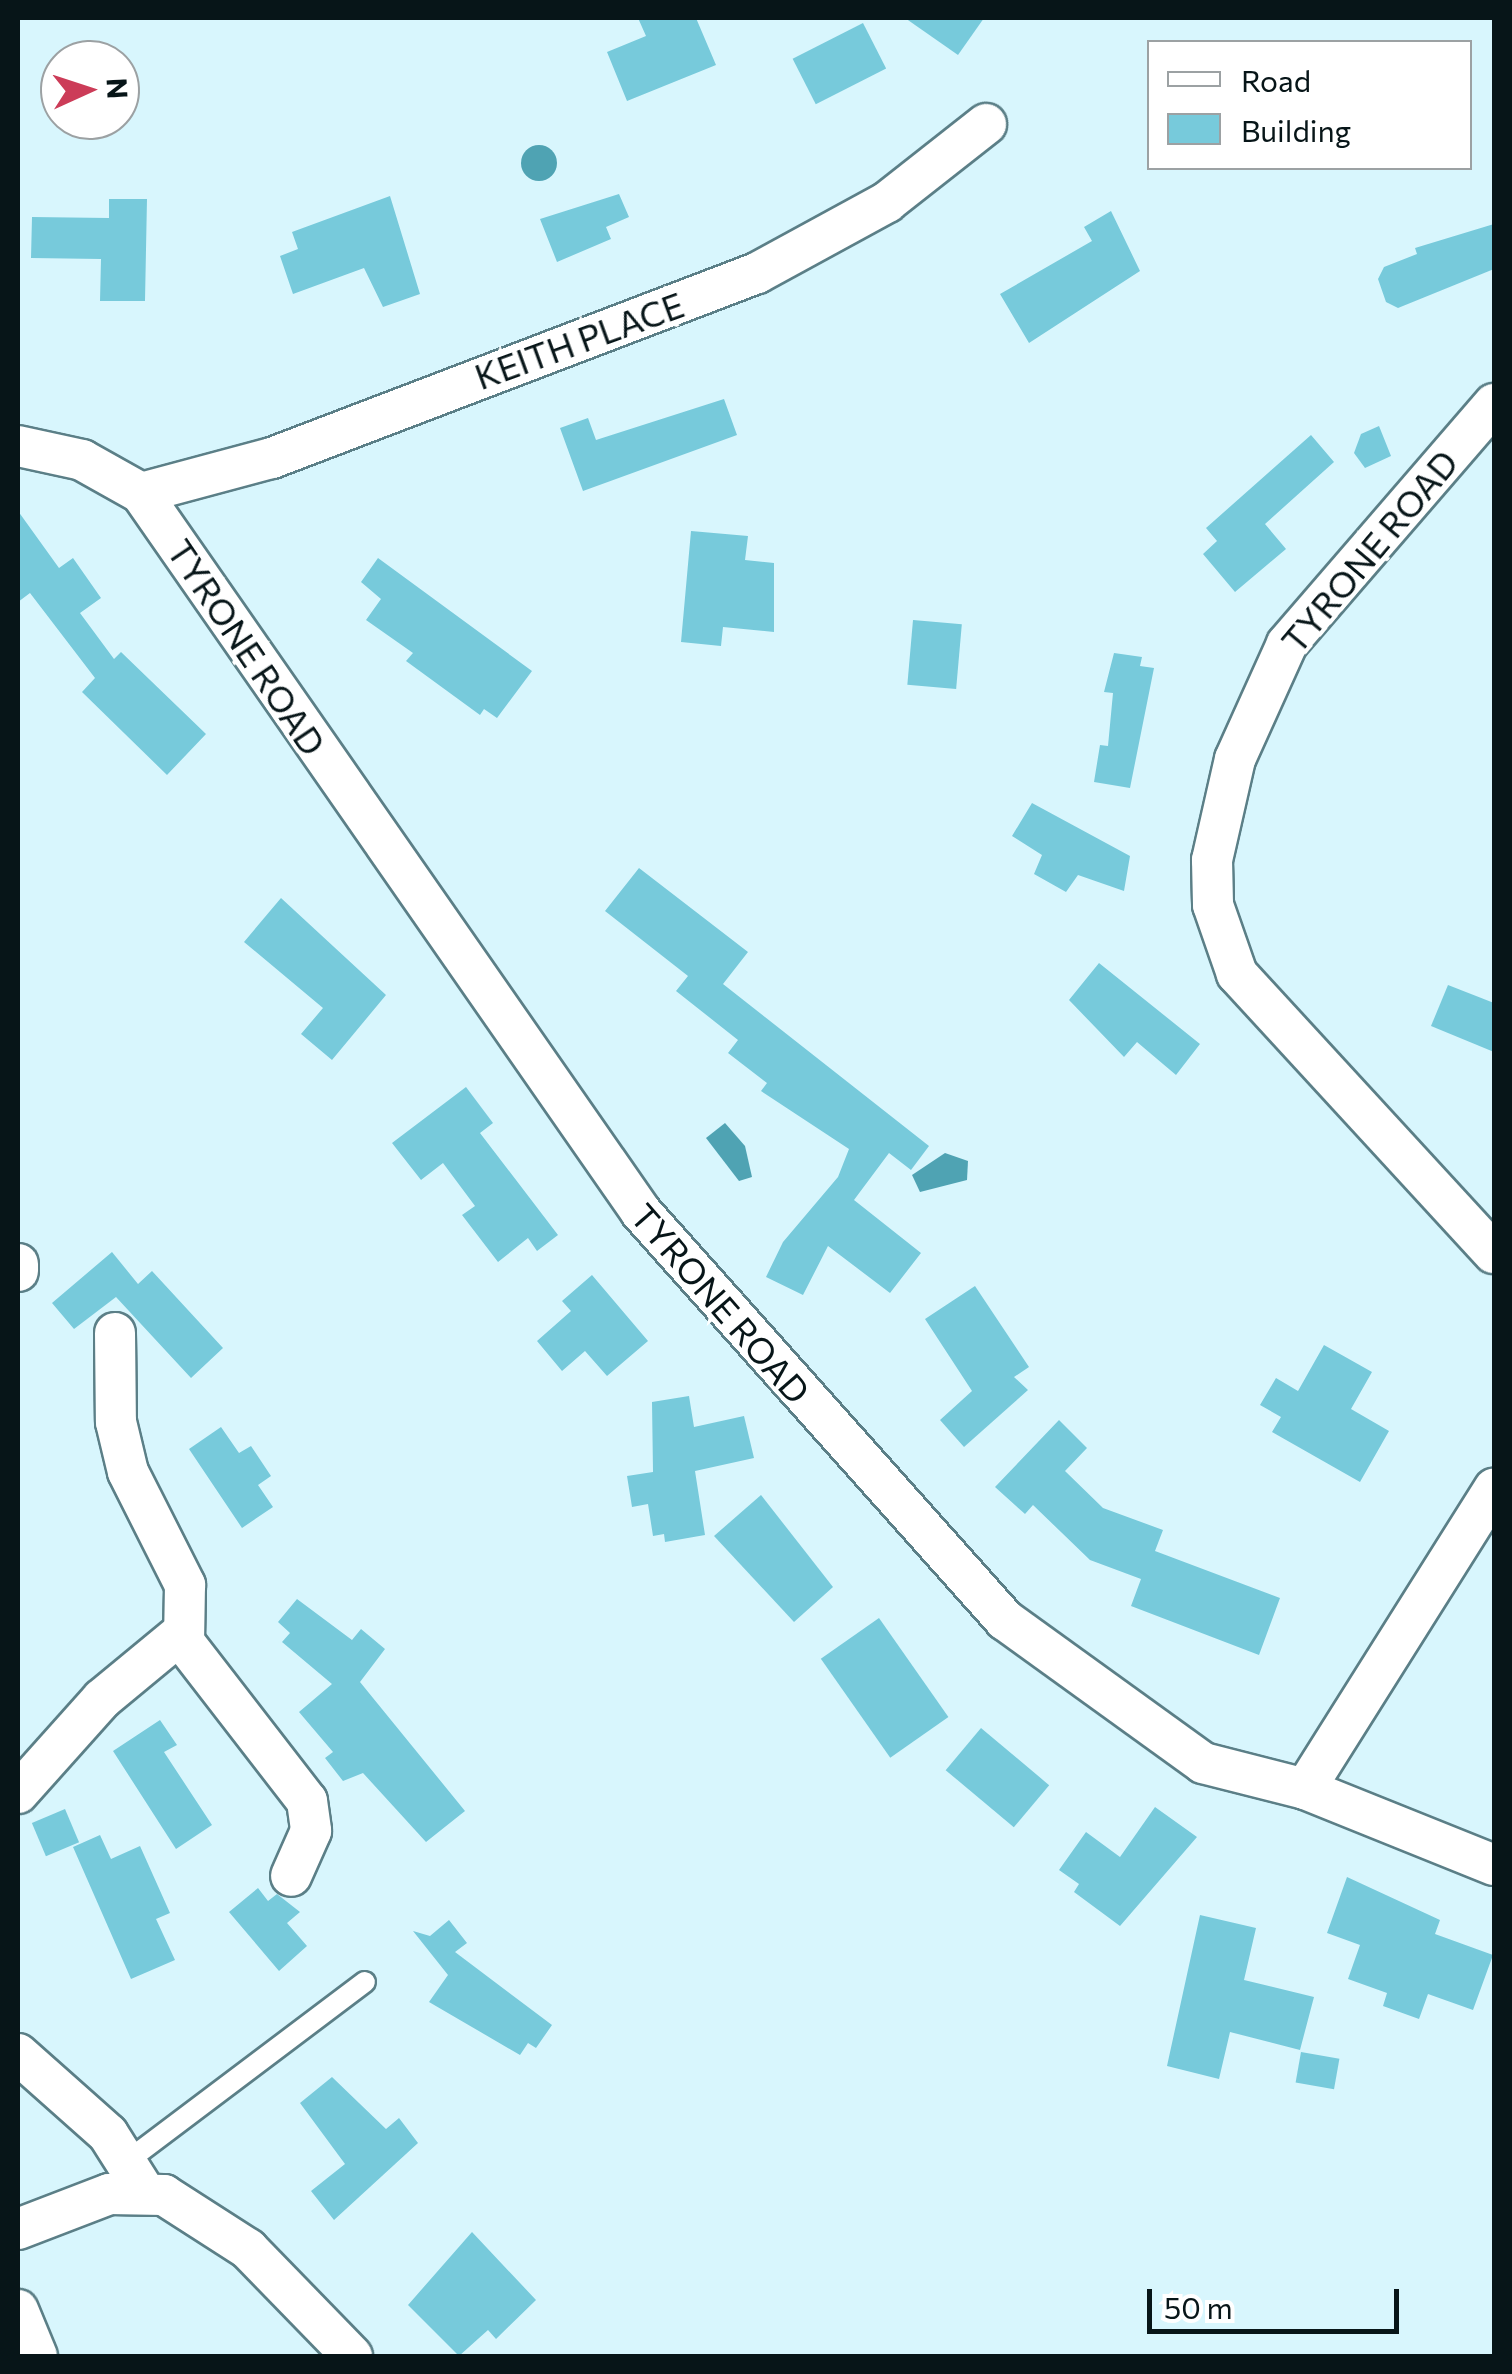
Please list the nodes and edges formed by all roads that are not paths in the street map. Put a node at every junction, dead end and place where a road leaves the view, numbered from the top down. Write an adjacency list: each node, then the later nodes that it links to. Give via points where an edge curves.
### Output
1 (986, 124): 4 (street, KEITH PLACE, via 888,202 757,273 272,458)
2 (1494, 404): 5 (street, TYRONE ROAD, via 1287,644 1236,759 1212,860 1213,904 1236,974)
3 (18, 446): 4 (street, TYRONE ROAD, via 82,460)
4 (141, 493): 9 (street, TYRONE ROAD, via 641,1212 916,1528 1033,1646 1143,1726 1224,1772)
5 (1494, 1253)
6 (115, 1334): 8 (street, via 110,1379 120,1439 128,1472 185,1585)
7 (1494, 1489): 9 (street)
8 (182, 1632): 10 (street, via 102,1699); 12 (street, via 191,1654 308,1801 311,1831)
9 (1305, 1789): 11 (street, TYRONE ROAD)
10 (18, 1793)
11 (1494, 1865)
12 (291, 1876)
13 (365, 1982): 15 (lane)
14 (18, 2054): 15 (street, via 108,2134)
15 (135, 2177): 16 (street); 19 (street, via 226,2231)
16 (18, 2229)
17 (18, 2310): 18 (street)
18 (37, 2356)
19 (352, 2356)

